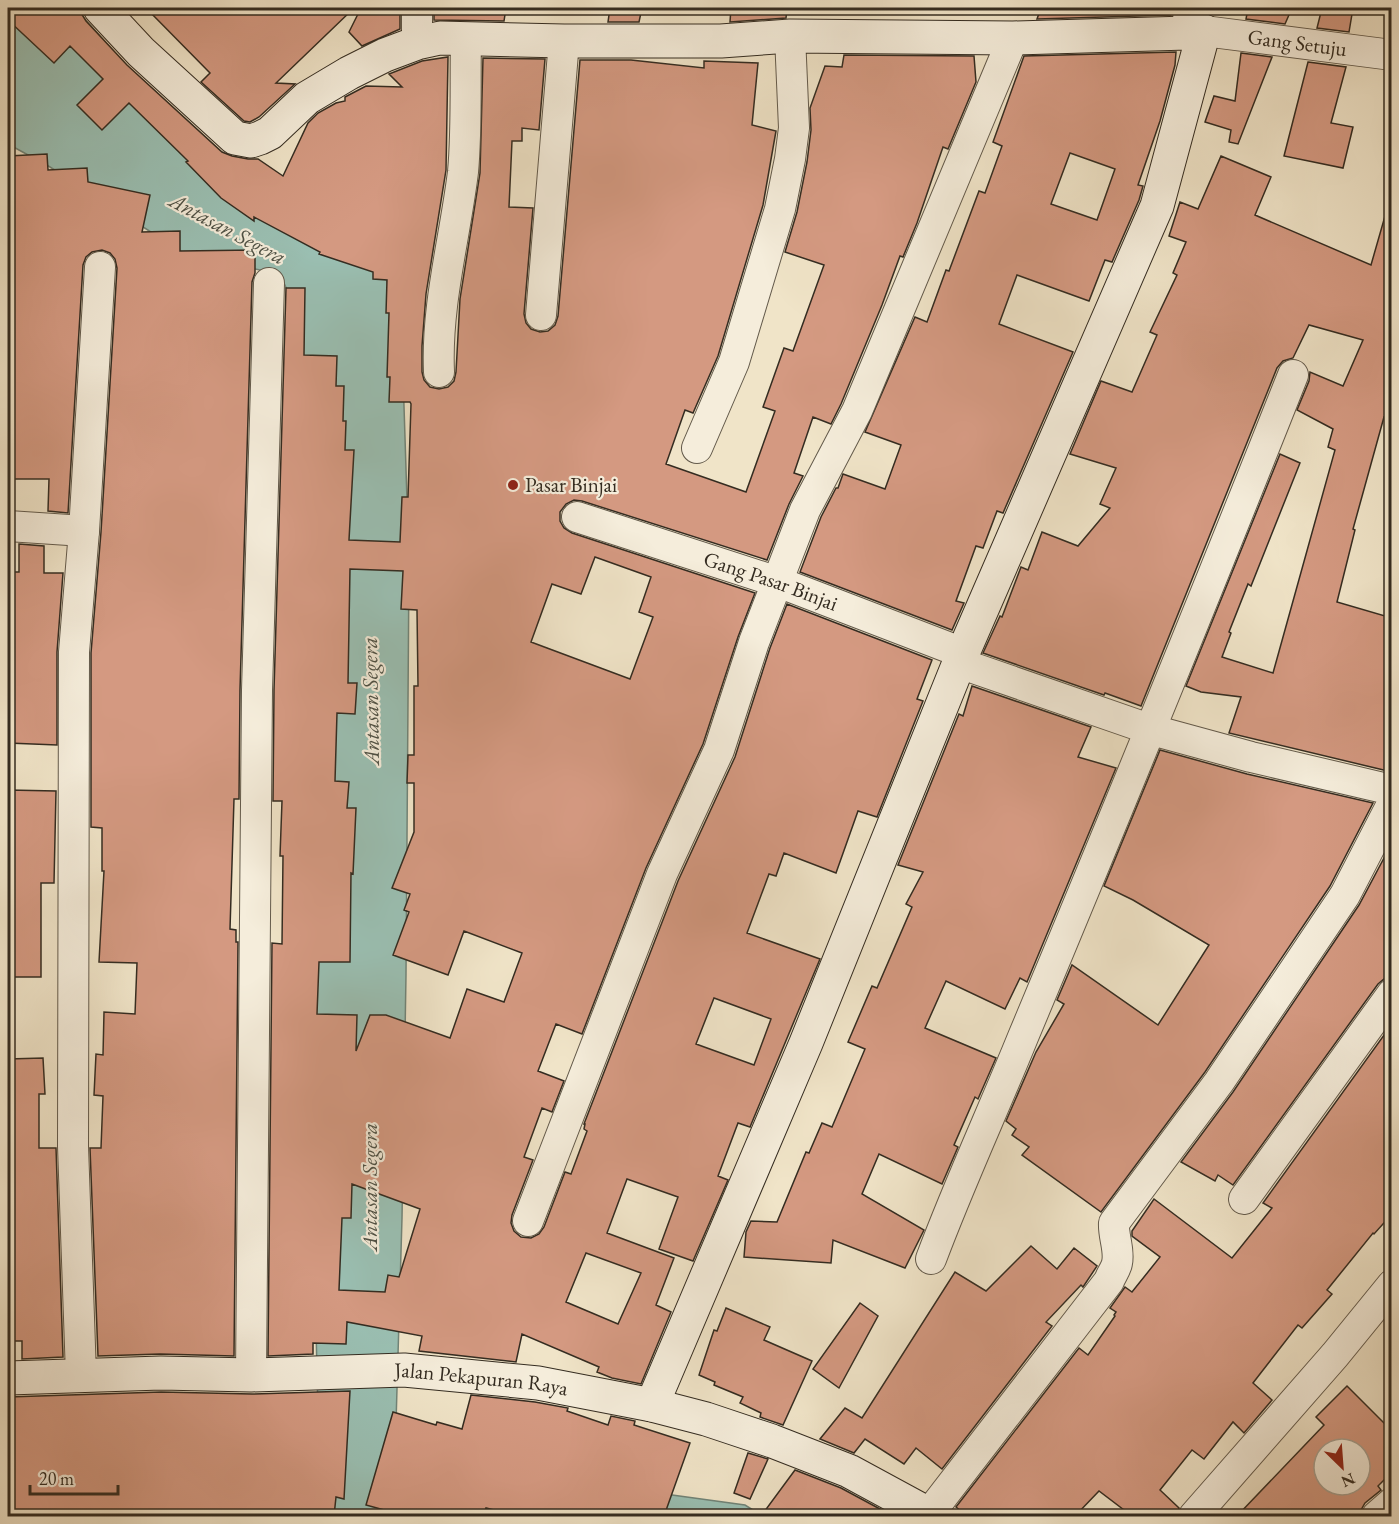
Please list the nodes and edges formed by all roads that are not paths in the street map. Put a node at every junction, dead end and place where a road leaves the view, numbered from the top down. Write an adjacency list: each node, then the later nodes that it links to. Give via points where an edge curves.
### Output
1 (100, 8): 8 (street, via 141,52 235,138 250,141 270,133 307,99 340,78)
2 (417, 8): 8 (street)
3 (1193, 24): 5 (street); 9 (street, Gang Setuju); 20 (street, via 1157,206)
4 (790, 36): 5 (street); 7 (street, via 722,41); 15 (street, via 794,129 780,208 734,362)
5 (1012, 38): 19 (street, via 857,411 805,510)
6 (466, 39): 7 (street); 8 (street); 13 (street, via 463,170 441,320)
7 (564, 41): 12 (street)
8 (417, 42)
9 (1392, 55)
10 (100, 267): 18 (street)
11 (269, 283): 30 (street, via 257,690)
12 (542, 315)
13 (439, 372)
14 (1293, 375): 21 (street)
15 (697, 448)
16 (577, 517): 19 (street, Gang Pasar Binjai)
17 (8, 526): 18 (street)
18 (84, 531): 29 (street, via 74,652 73,1146)
19 (778, 582): 20 (street, Gang Pasar Binjai); 26 (street, via 719,750 662,874)
20 (961, 658): 21 (street, Gang Pasar Binjai); 32 (street, via 801,1053)
21 (1152, 730): 22 (street, Gang Pasar Binjai); 27 (street)
22 (1392, 790)
23 (1392, 804): 34 (street, via 1345,895 1220,1082 1114,1223 1117,1263 1109,1281)
24 (1392, 994): 25 (street)
25 (1244, 1199)
26 (528, 1221)
27 (931, 1259)
28 (1392, 1285): 35 (street)
29 (81, 1375): 30 (street, Jalan Pekapuran Raya); 31 (street, Jalan Pekapuran Raya)
30 (251, 1375): 32 (street, Jalan Pekapuran Raya, via 404,1370 538,1383)
31 (8, 1378)
32 (652, 1405): 34 (street, Jalan Pekapuran Raya, via 772,1441 849,1471)
33 (1392, 1503): 36 (street)
34 (930, 1515)
35 (1194, 1516)
36 (1377, 1516)

